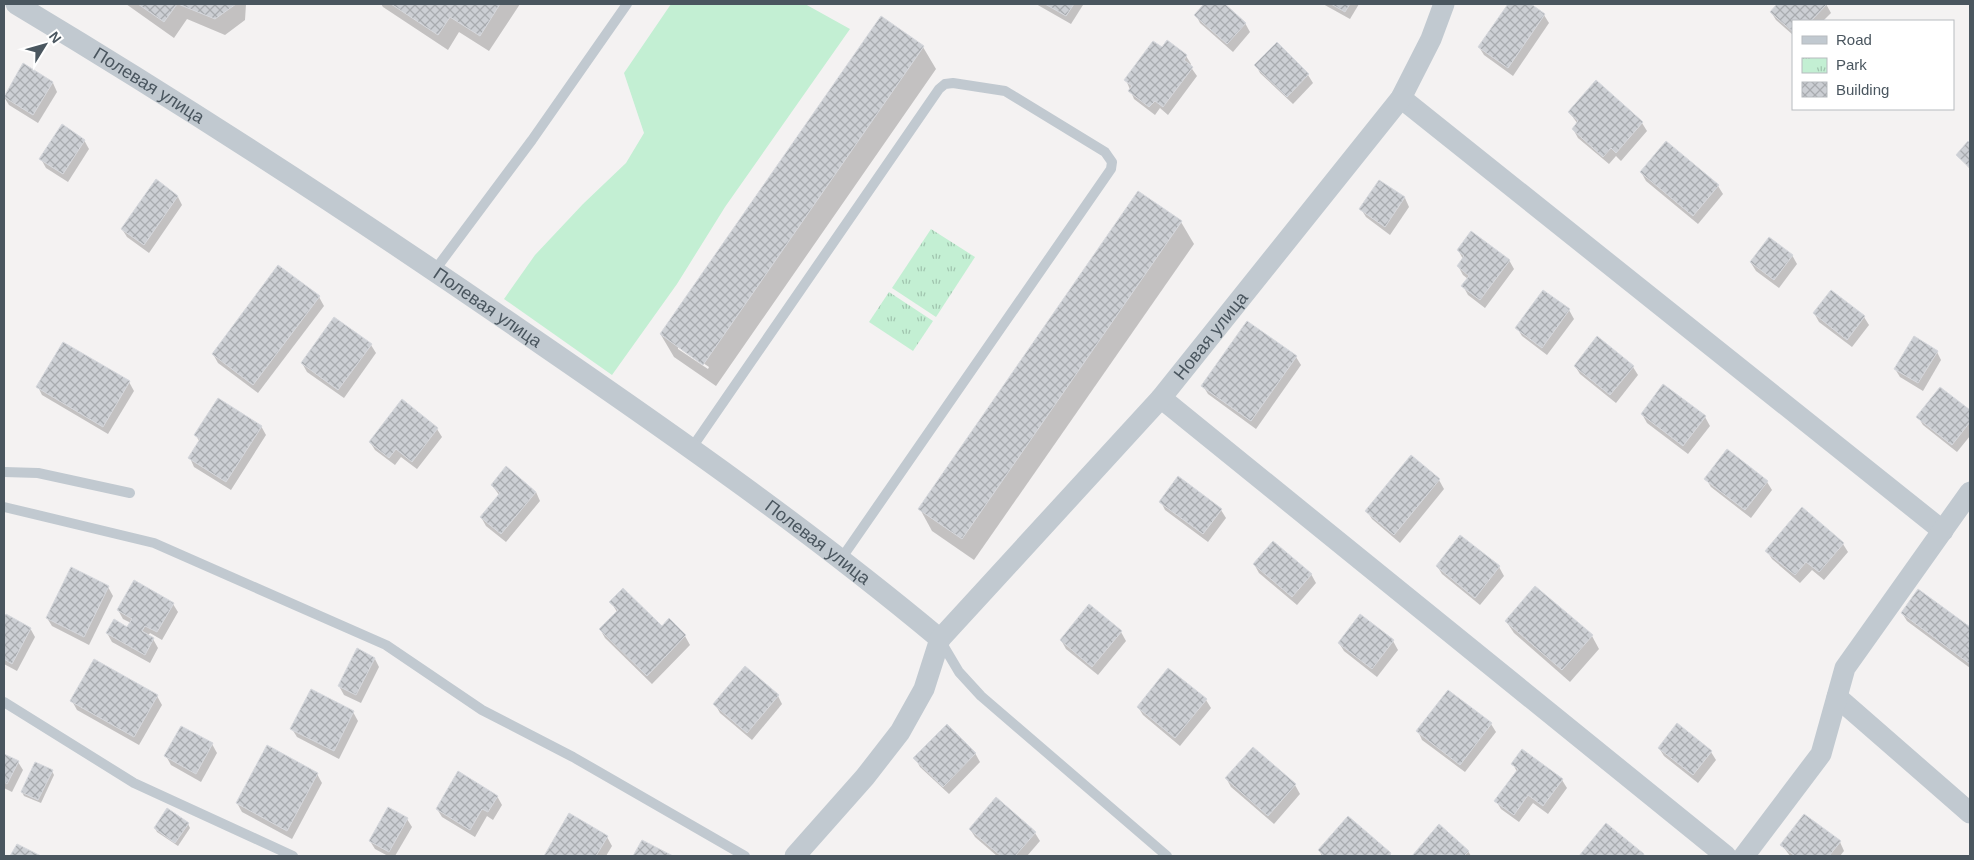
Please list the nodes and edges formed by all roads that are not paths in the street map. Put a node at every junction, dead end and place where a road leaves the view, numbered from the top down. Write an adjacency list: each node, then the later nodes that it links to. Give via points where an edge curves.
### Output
1 (16, 4): 5 (street, Полевая улица, via 223,131)
2 (627, 4): 5 (lane, via 532,140)
3 (1444, 4): 4 (street, Новая улица, via 1432,39)
4 (1402, 98): 6 (street, Новая улица); 12 (street)
5 (435, 270): 7 (street, Полевая улица)
6 (1161, 398): 14 (street, Новая улица); 22 (street)
7 (691, 449): 13 (street, Полевая улица); 13 (lane, via 945,84 1005,91 1105,152 1112,162 1111,169)
8 (4, 472): 10 (lane, via 38,473)
9 (1970, 492): 12 (street)
10 (130, 493)
11 (4, 507): 19 (lane, via 154,544 386,645 482,710 573,757)
12 (1943, 531): 15 (street, via 1845,668)
13 (841, 559): 14 (street, Полевая улица)
14 (940, 640): 20 (street, via 924,689 900,732); 21 (lane, via 959,672 980,696)
15 (1837, 697): 17 (street); 23 (street, via 1821,754)
16 (4, 702): 18 (lane, via 134,782)
17 (1970, 813)
18 (292, 856)
19 (745, 856)
20 (797, 856)
21 (1167, 856)
22 (1726, 856)
23 (1744, 856)

